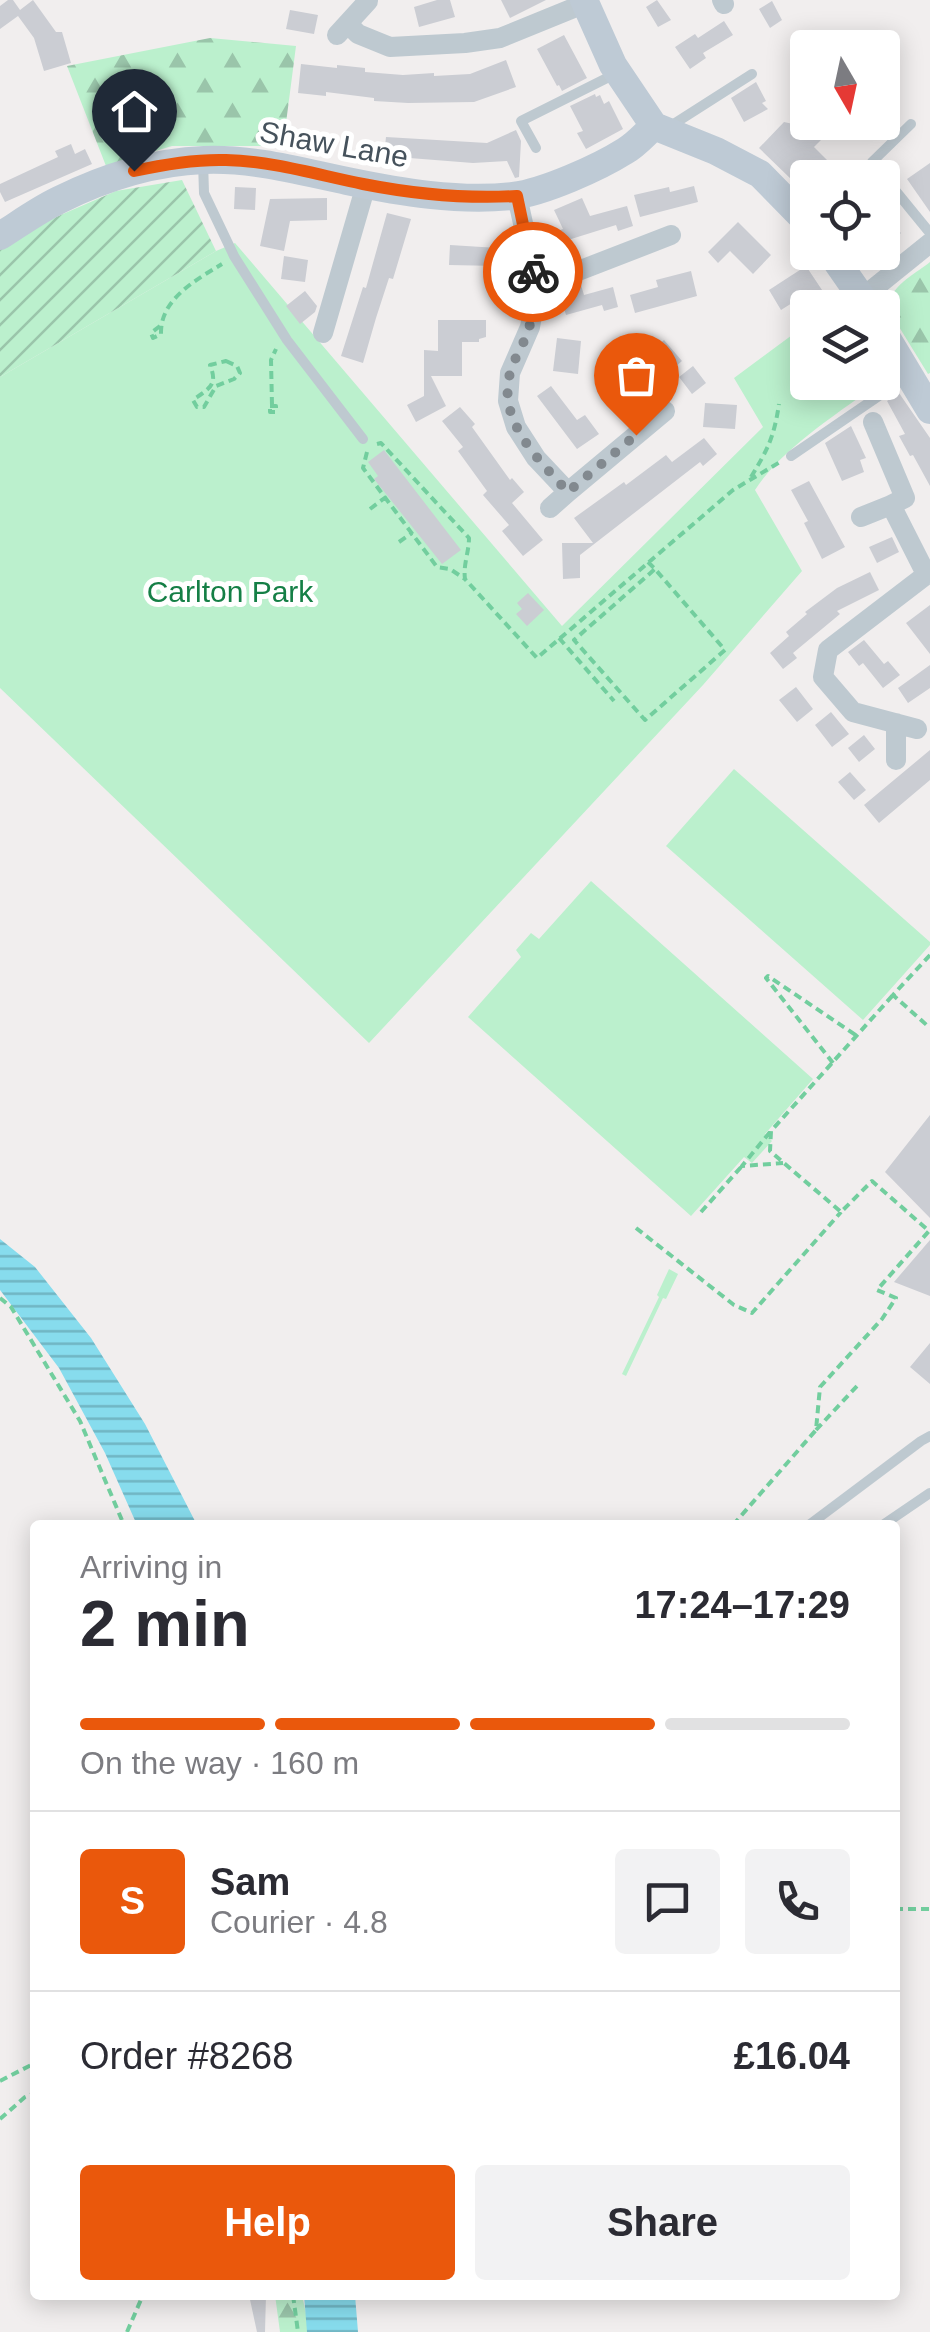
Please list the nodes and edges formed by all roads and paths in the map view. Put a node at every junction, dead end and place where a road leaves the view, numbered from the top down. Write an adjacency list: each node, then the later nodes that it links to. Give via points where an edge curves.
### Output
1 (368, 1): 2 (street, via 342,30 390,47 500,38)
2 (585, 1): 3 (street)
3 (618, 72): 6 (street); 7 (lane, via 521,121)
4 (752, 74): 6 (lane)
5 (911, 124): 12 (lane, via 872,162)
6 (659, 128): 10 (street, Shaw Lane, via 587,170); 11 (street, via 760,174)
7 (536, 148)
8 (203, 160): 9 (street, Shaw Lane, via 262,163); 14 (street, Shaw Lane, via 98,183); 16 (lane, via 204,192)
9 (366, 185): 10 (street, Shaw Lane); 20 (street)
10 (517, 196): 17 (street)
11 (790, 205)
12 (930, 233)
13 (671, 235): 17 (street)
14 (0, 236)
15 (930, 243): 18 (street)
16 (234, 256): 19 (path, via 183,289); 21 (lane)
17 (536, 287): 33 (street, via 508,400 536,458)
18 (879, 290)
19 (160, 326)
20 (322, 333)
21 (287, 340): 26 (path, via 272,360); 30 (lane)
22 (900, 360): 23 (street)
23 (909, 375): 27 (street); 31 (lane)
24 (210, 386): 24 (path, via 193,400 198,407 216,386 238,376 239,368 226,360 213,363)
25 (779, 404): 32 (path, via 772,440)
26 (272, 405)
27 (930, 410)
28 (665, 411): 33 (street)
29 (873, 422): 35 (street, via 905,498)
30 (363, 439)
31 (790, 456): 32 (path)
32 (749, 480): 41 (path)
33 (568, 492): 36 (street)
34 (386, 498): 37 (path); 39 (path); 44 (path, via 363,468 368,448 381,443 469,538)
35 (892, 505): 38 (street); 43 (street)
36 (550, 508)
37 (370, 510)
38 (860, 517)
39 (412, 533): 40 (path); 44 (path, via 437,566)
40 (399, 542)
41 (648, 562): 42 (path); 45 (path)
42 (655, 570): 42 (path, via 726,650 645,720 574,640)
43 (928, 573): 47 (street, via 828,650 823,678 853,712)
44 (464, 579): 45 (path, via 537,658)
45 (559, 638): 46 (path)
46 (614, 701)
47 (896, 724): 48 (street); 49 (street)
48 (918, 730)
49 (896, 760)
50 (930, 955): 51 (path)
51 (893, 996): 52 (path); 53 (path)
52 (930, 1028)
53 (857, 1036): 54 (path); 54 (path, via 766,978)
54 (833, 1063): 55 (path)
55 (771, 1131): 56 (path, via 770,1151); 57 (path)
56 (783, 1163): 57 (path); 59 (path)
57 (742, 1166): 58 (path)
58 (701, 1212)
59 (841, 1212): 60 (path, via 752,1313); 63 (path, via 872,1181 929,1232 877,1290)
60 (636, 1228)
61 (901, 1290): 63 (path)
62 (0, 1298): 68 (path, via 80,1421)
63 (896, 1298): 65 (path, via 820,1387)
64 (858, 1385): 65 (path)
65 (816, 1430): 69 (path)
66 (930, 1436): 70 (lane)
67 (930, 1493): 71 (lane)
68 (122, 1520)
69 (737, 1520)
70 (816, 1520)
71 (890, 1520)
72 (900, 1909): 73 (path)
73 (930, 1909)
74 (30, 2066): 75 (path)
75 (0, 2081)
76 (30, 2096): 77 (path)
77 (0, 2119)
78 (142, 2300): 80 (path)
79 (294, 2300): 81 (path)
80 (128, 2332)
81 (298, 2332)

